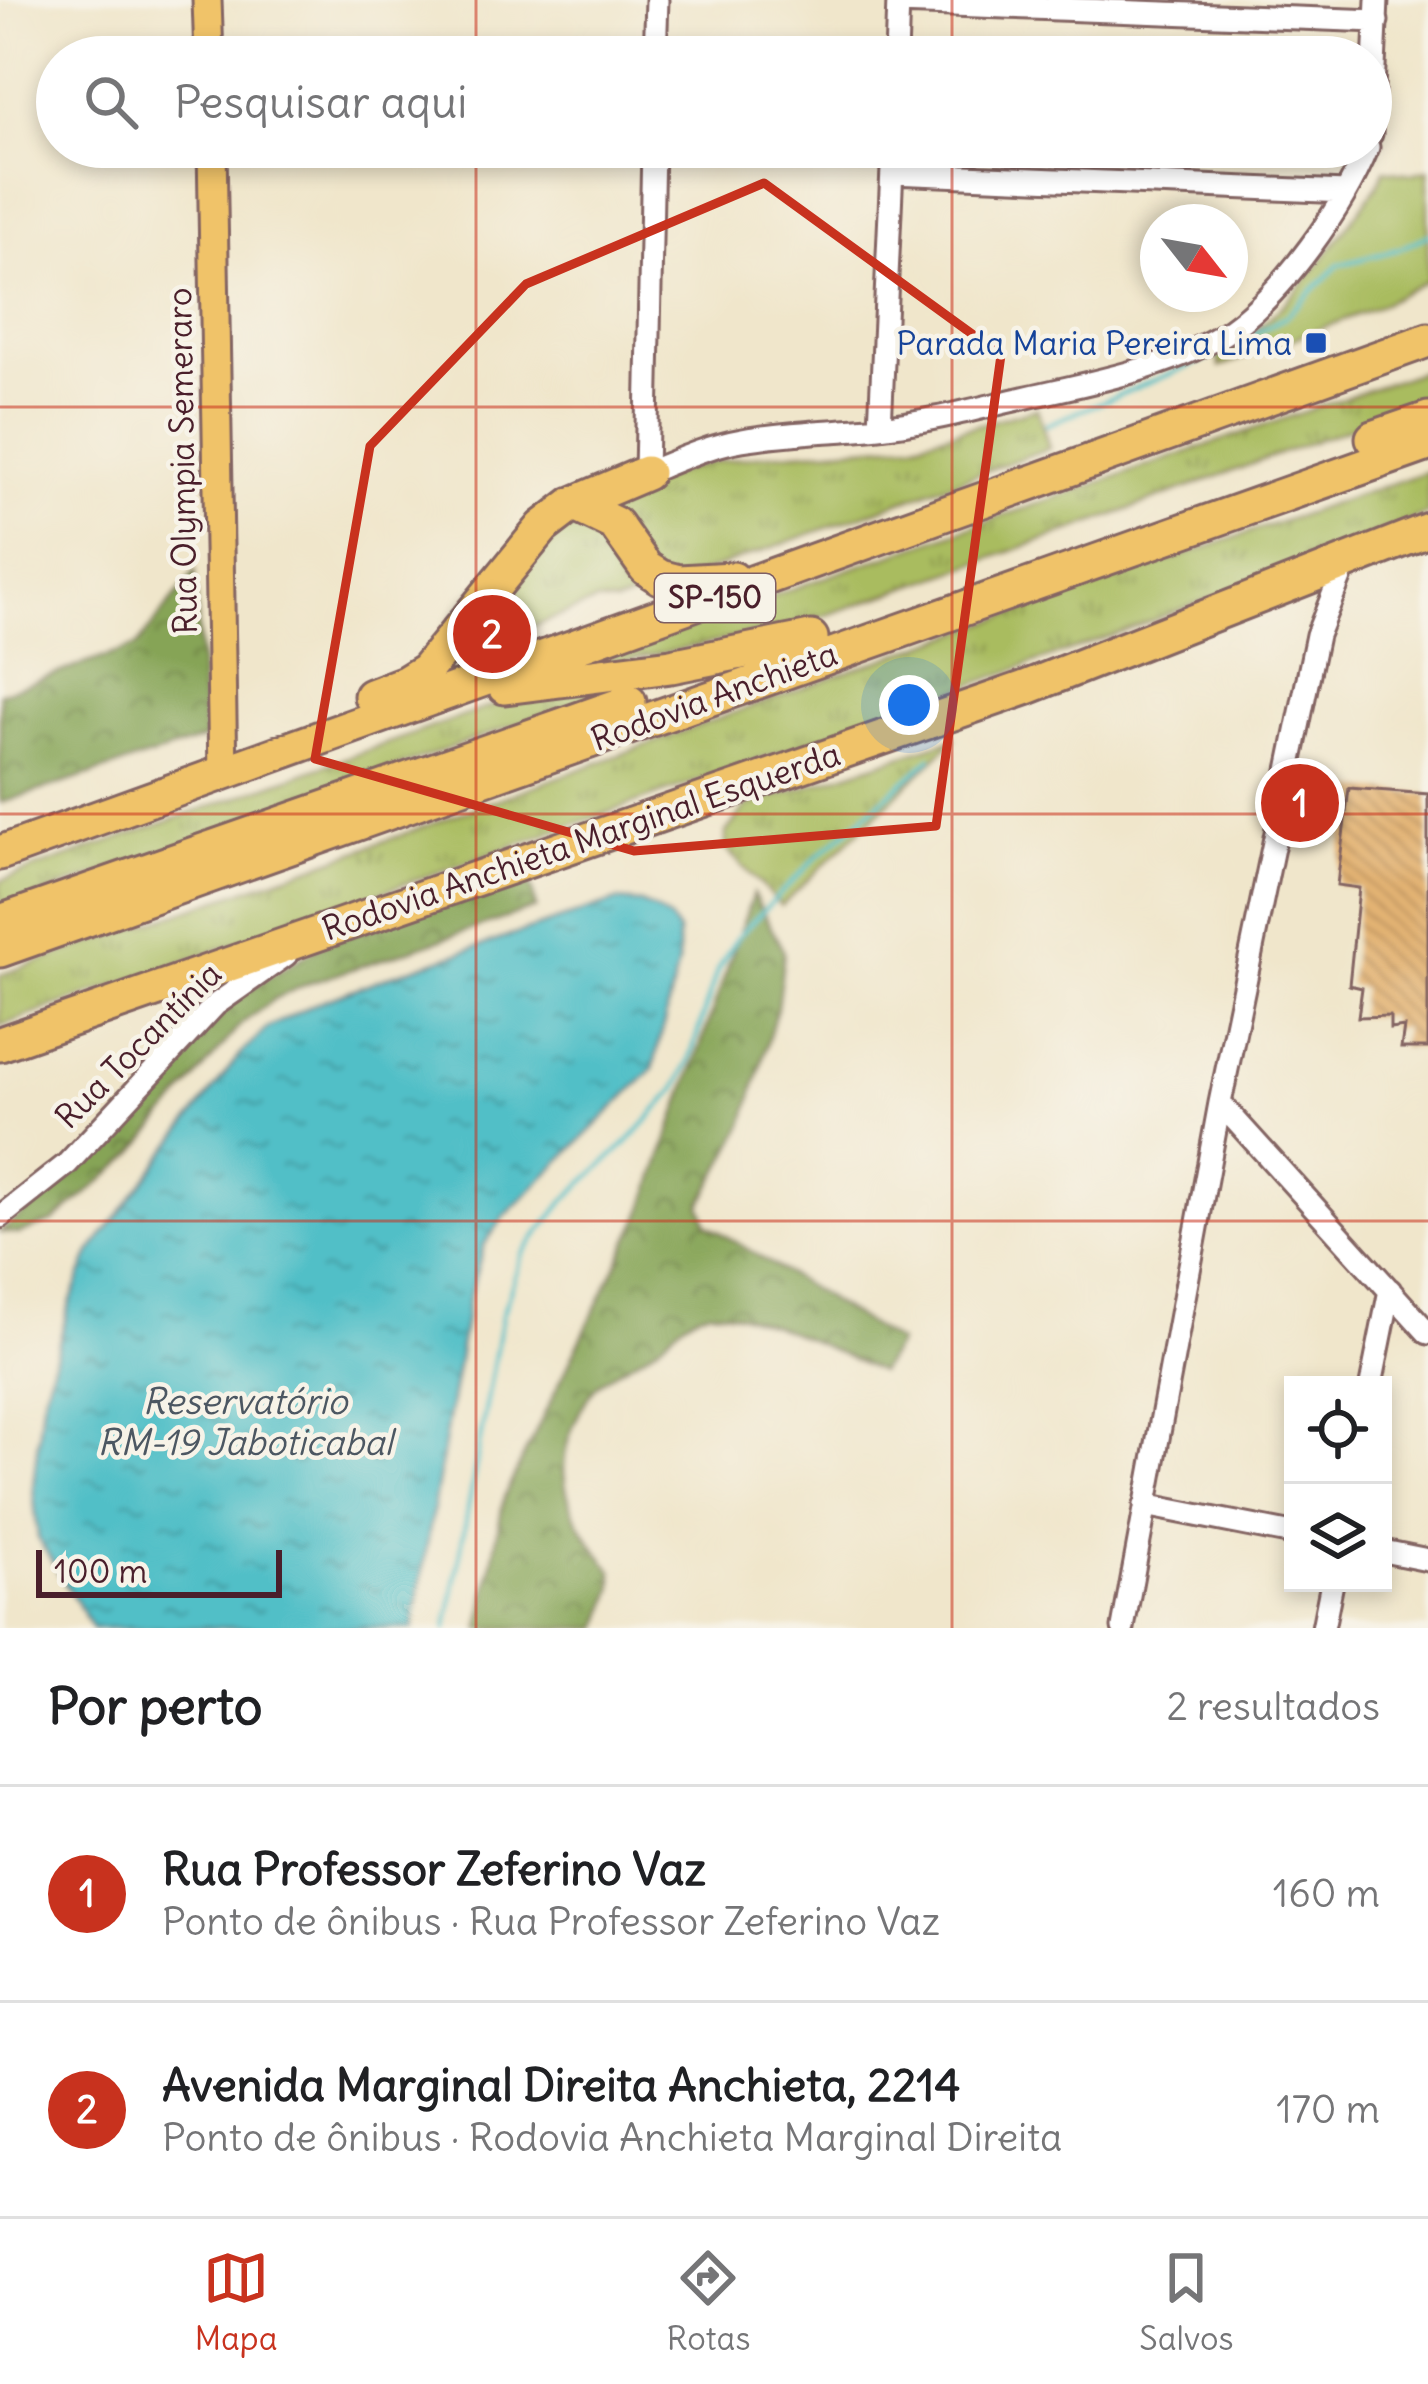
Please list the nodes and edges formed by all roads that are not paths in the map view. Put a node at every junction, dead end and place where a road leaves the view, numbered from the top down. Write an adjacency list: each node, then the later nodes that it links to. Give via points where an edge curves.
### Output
1 (207, 0): 5 (main road)
2 (656, 0): 6 (street)
3 (898, 1): 4 (street); 7 (street)
4 (1377, 10)
5 (208, 36)
6 (655, 36)
7 (897, 36)
8 (212, 168): 29 (main road, Rua Olympia Semeraro)
9 (653, 168): 18 (street)
10 (892, 168): 12 (street)
11 (1358, 168): 13 (street)
12 (892, 172): 13 (street); 16 (street)
13 (1346, 192): 16 (street, via 1290,269 1230,330 1115,376)
14 (1428, 340): 23 (highway, SP-150)
15 (1428, 419): 26 (highway, Rodovia Anchieta / SP-150)
16 (880, 427): 18 (street, via 740,440)
17 (1428, 444): 33 (highway, Rodovia Anchieta / SP-150)
18 (646, 473): 19 (highway); 21 (highway)
19 (573, 504): 21 (highway, via 605,517); 28 (highway, via 530,542 426,670 326,712)
20 (1428, 530): 22 (highway, Rodovia Anchieta Marginal Esquerda)
21 (627, 539): 23 (highway, via 646,568 679,582)
22 (1345, 565): 24 (highway, Rodovia Anchieta Marginal Esquerda); 25 (street)
23 (776, 573): 27 (highway, SP-150)
24 (1304, 580): 25 (street); 32 (highway, Rodovia Anchieta Marginal Esquerda, via 1025,688)
25 (1317, 634): 35 (street)
26 (811, 638): 27 (highway, via 670,666); 31 (highway, Rodovia Anchieta / SP-150)
27 (440, 694): 28 (highway, SP-150)
28 (290, 749): 29 (highway, SP-150)
29 (223, 774): 30 (highway, SP-150)
30 (0, 853)
31 (0, 922)
32 (329, 928): 34 (highway, Rodovia Anchieta Marginal Esquerda); 36 (street, Rua Tocantínia, via 230,992 67,1164)
33 (0, 950)
34 (0, 1044)
35 (1220, 1103): 37 (street); 40 (street)
36 (0, 1217)
37 (1390, 1290): 38 (street); 39 (street)
38 (1428, 1333)
39 (1373, 1376)
40 (1145, 1505): 41 (street); 45 (street)
41 (1284, 1532)
42 (1392, 1553): 43 (street)
43 (1428, 1560)
44 (1330, 1592): 46 (street)
45 (1126, 1626)
46 (1323, 1628)

